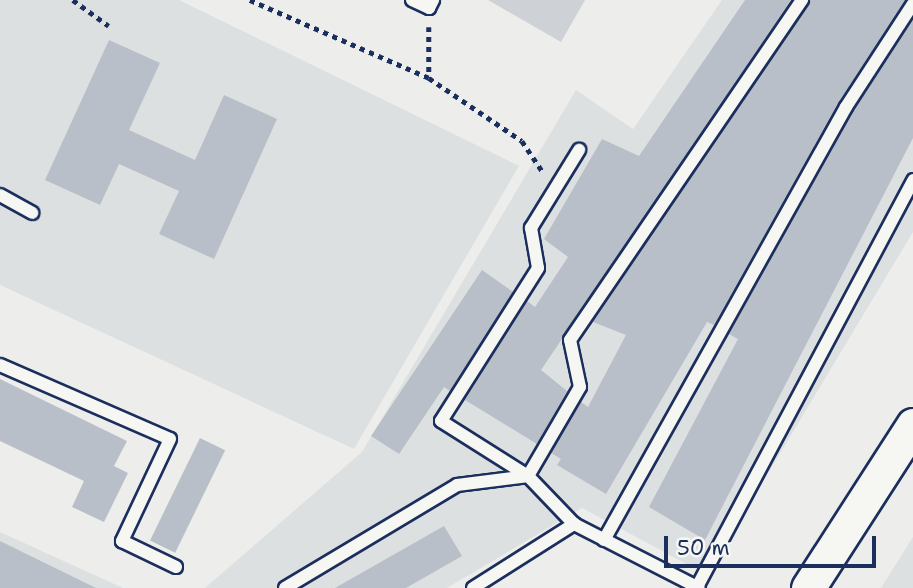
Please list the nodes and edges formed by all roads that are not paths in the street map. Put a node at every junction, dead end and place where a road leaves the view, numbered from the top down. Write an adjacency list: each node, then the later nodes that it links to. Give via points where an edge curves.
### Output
1 (412, 0): 3 (lane)
2 (802, 0): 11 (lane, via 570,340 580,387)
3 (431, 4)
4 (913, 4): 13 (lane, via 846,107)
5 (579, 150): 11 (lane, via 531,228 538,268 441,421)
6 (913, 180): 15 (lane)
7 (0, 195): 8 (lane)
8 (32, 213)
9 (0, 365): 14 (lane, via 170,439 122,541)
10 (913, 425): 18 (street)
11 (528, 475): 12 (lane); 16 (lane, via 457,485)
12 (574, 524): 13 (lane); 17 (lane)
13 (604, 540): 15 (lane)
14 (176, 567)
15 (698, 587)
16 (285, 588)
17 (473, 588)
18 (808, 588)

